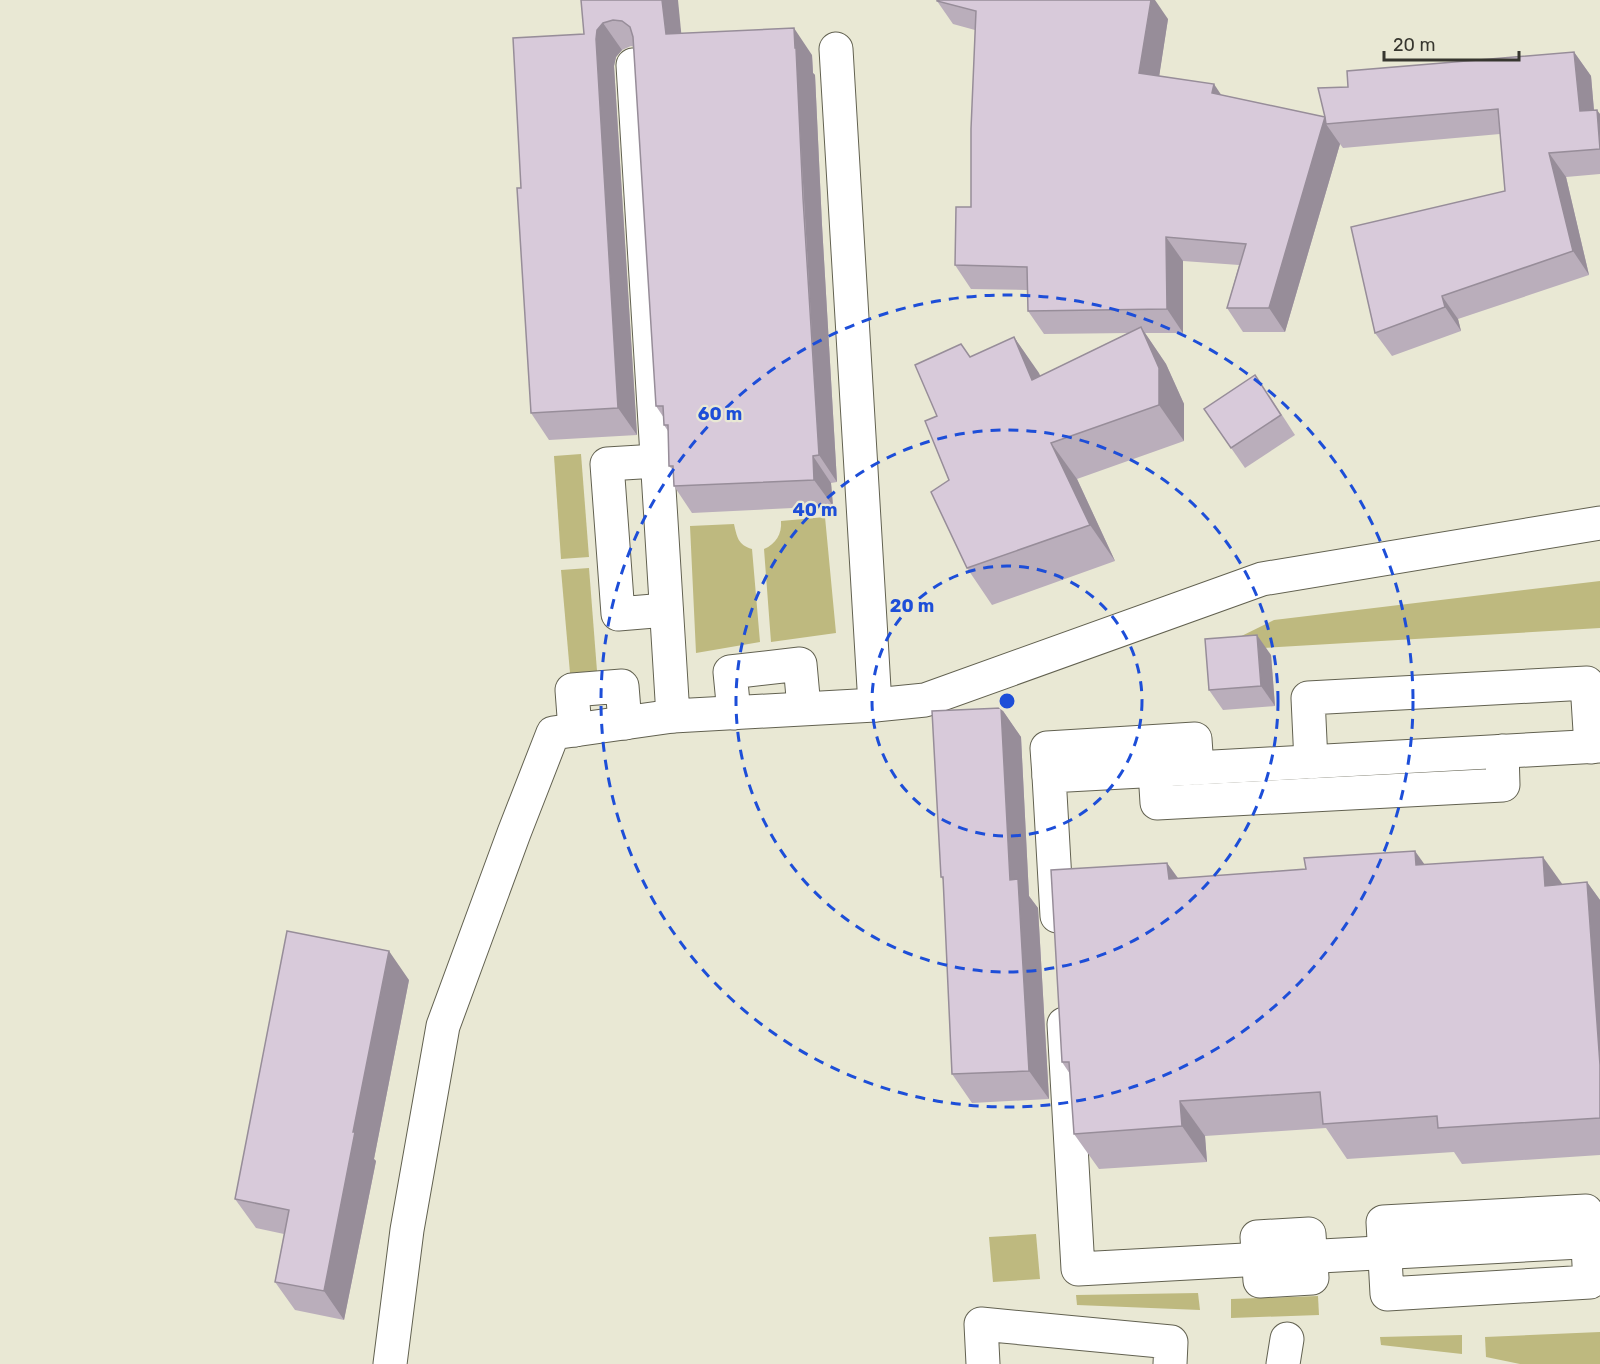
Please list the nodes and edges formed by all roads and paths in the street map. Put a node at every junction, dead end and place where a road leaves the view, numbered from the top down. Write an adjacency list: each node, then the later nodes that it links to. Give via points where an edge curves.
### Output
1 (836, 49): 6 (street)
2 (633, 64): 3 (street)
3 (657, 461): 5 (street); 5 (street, via 607,464 618,614)
4 (1600, 523): 6 (street, via 1262,579 926,700)
5 (666, 610): 9 (street)
6 (875, 705): 7 (street)
7 (804, 708): 8 (street); 8 (street, via 800,664 730,672)
8 (735, 713): 9 (street)
9 (673, 716): 20 (street, via 625,723 622,686 572,690 575,730 553,734 443,1026 407,1230)
10 (1595, 746): 11 (street); 12 (street, via 1587,683 1308,698)
11 (1502, 751): 12 (street); 14 (street, via 1503,785 1157,803)
12 (1311, 762): 13 (street)
13 (1197, 768): 14 (street); 15 (street, via 1195,739 1047,748)
14 (1155, 771): 15 (street)
15 (1049, 776): 16 (street, via 1068,886)
16 (1059, 946)
17 (1062, 994): 19 (street, via 1078,1269 1259,1260 1260,1281 1312,1278 1310,1257)
18 (1594, 1242): 19 (street, via 1586,1211 1407,1220 1383,1222); 19 (street, via 1590,1282 1387,1294)
19 (1385, 1253)
20 (390, 1364)
21 (983, 1364): 22 (street, via 981,1324 1171,1342)
22 (1170, 1364)

